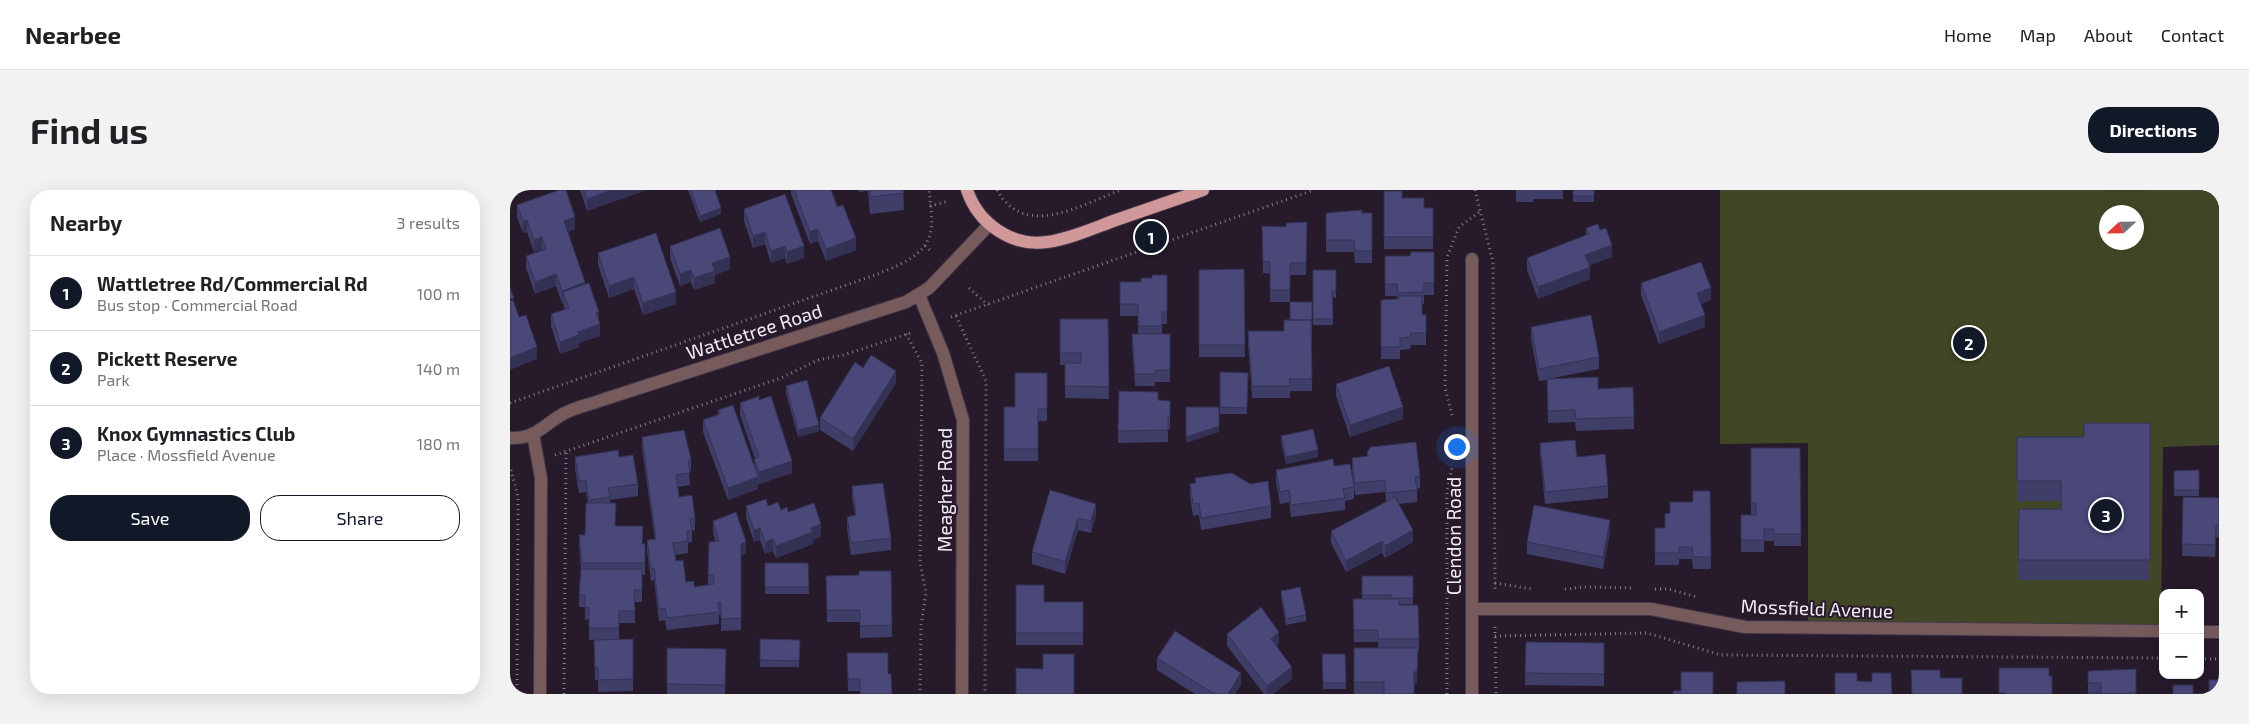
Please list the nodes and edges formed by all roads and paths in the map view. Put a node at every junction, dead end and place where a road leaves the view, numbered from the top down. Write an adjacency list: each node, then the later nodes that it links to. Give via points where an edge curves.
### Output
1 (929, 190): 8 (path)
2 (967, 190): 10 (main road, via 974,207)
3 (997, 190): 4 (path, via 1012,209 1042,217)
4 (1121, 190)
5 (1203, 190): 10 (main road, via 1045,243 1017,239)
6 (1314, 190): 16 (path)
7 (949, 201): 8 (path)
8 (930, 206): 11 (path, via 931,230)
9 (1482, 210): 21 (path, via 1459,227 1447,257 1445,388)
10 (989, 225): 15 (street, Wattletree Road, via 950,268)
11 (925, 246): 12 (path); 20 (path, via 908,259 875,275)
12 (932, 252)
13 (1472, 259): 35 (street, Clendon Road)
14 (969, 288): 16 (path)
15 (919, 295): 22 (street, Wattletree Road, via 564,413); 48 (street, Meagher Road, via 944,353 963,420)
16 (988, 305): 17 (path)
17 (951, 317)
18 (914, 332): 19 (path)
19 (906, 334): 24 (path, via 848,354 818,360 781,378); 47 (path, via 922,363 920,563 926,593 921,624)
20 (510, 403)
21 (1453, 421)
22 (533, 434): 23 (street, Wattletree Road); 45 (street, via 541,478)
23 (510, 438)
24 (566, 451): 25 (path); 46 (path)
25 (554, 455)
26 (1453, 466): 49 (path, via 1447,491)
27 (517, 468): 28 (path)
28 (511, 470): 44 (path, via 518,497)
29 (1640, 588): 30 (path)
30 (1563, 589)
31 (1649, 589): 34 (path, via 1668,589)
32 (1542, 590): 33 (path, via 1495,583)
33 (1495, 594)
34 (1704, 599)
35 (1472, 608): 37 (street, Mossfield Avenue, via 1651,609 1745,627); 50 (street, Clendon Road)
36 (1495, 627): 40 (path)
37 (2159, 631)
38 (2204, 632): 39 (street)
39 (2219, 632)
40 (1495, 636): 41 (path, via 1648,633 1721,655); 51 (path)
41 (2159, 658)
42 (2204, 659): 43 (path)
43 (2219, 659)
44 (517, 694)
45 (540, 694)
46 (564, 694)
47 (920, 694)
48 (962, 694)
49 (1447, 694)
50 (1472, 694)
51 (1496, 694)

